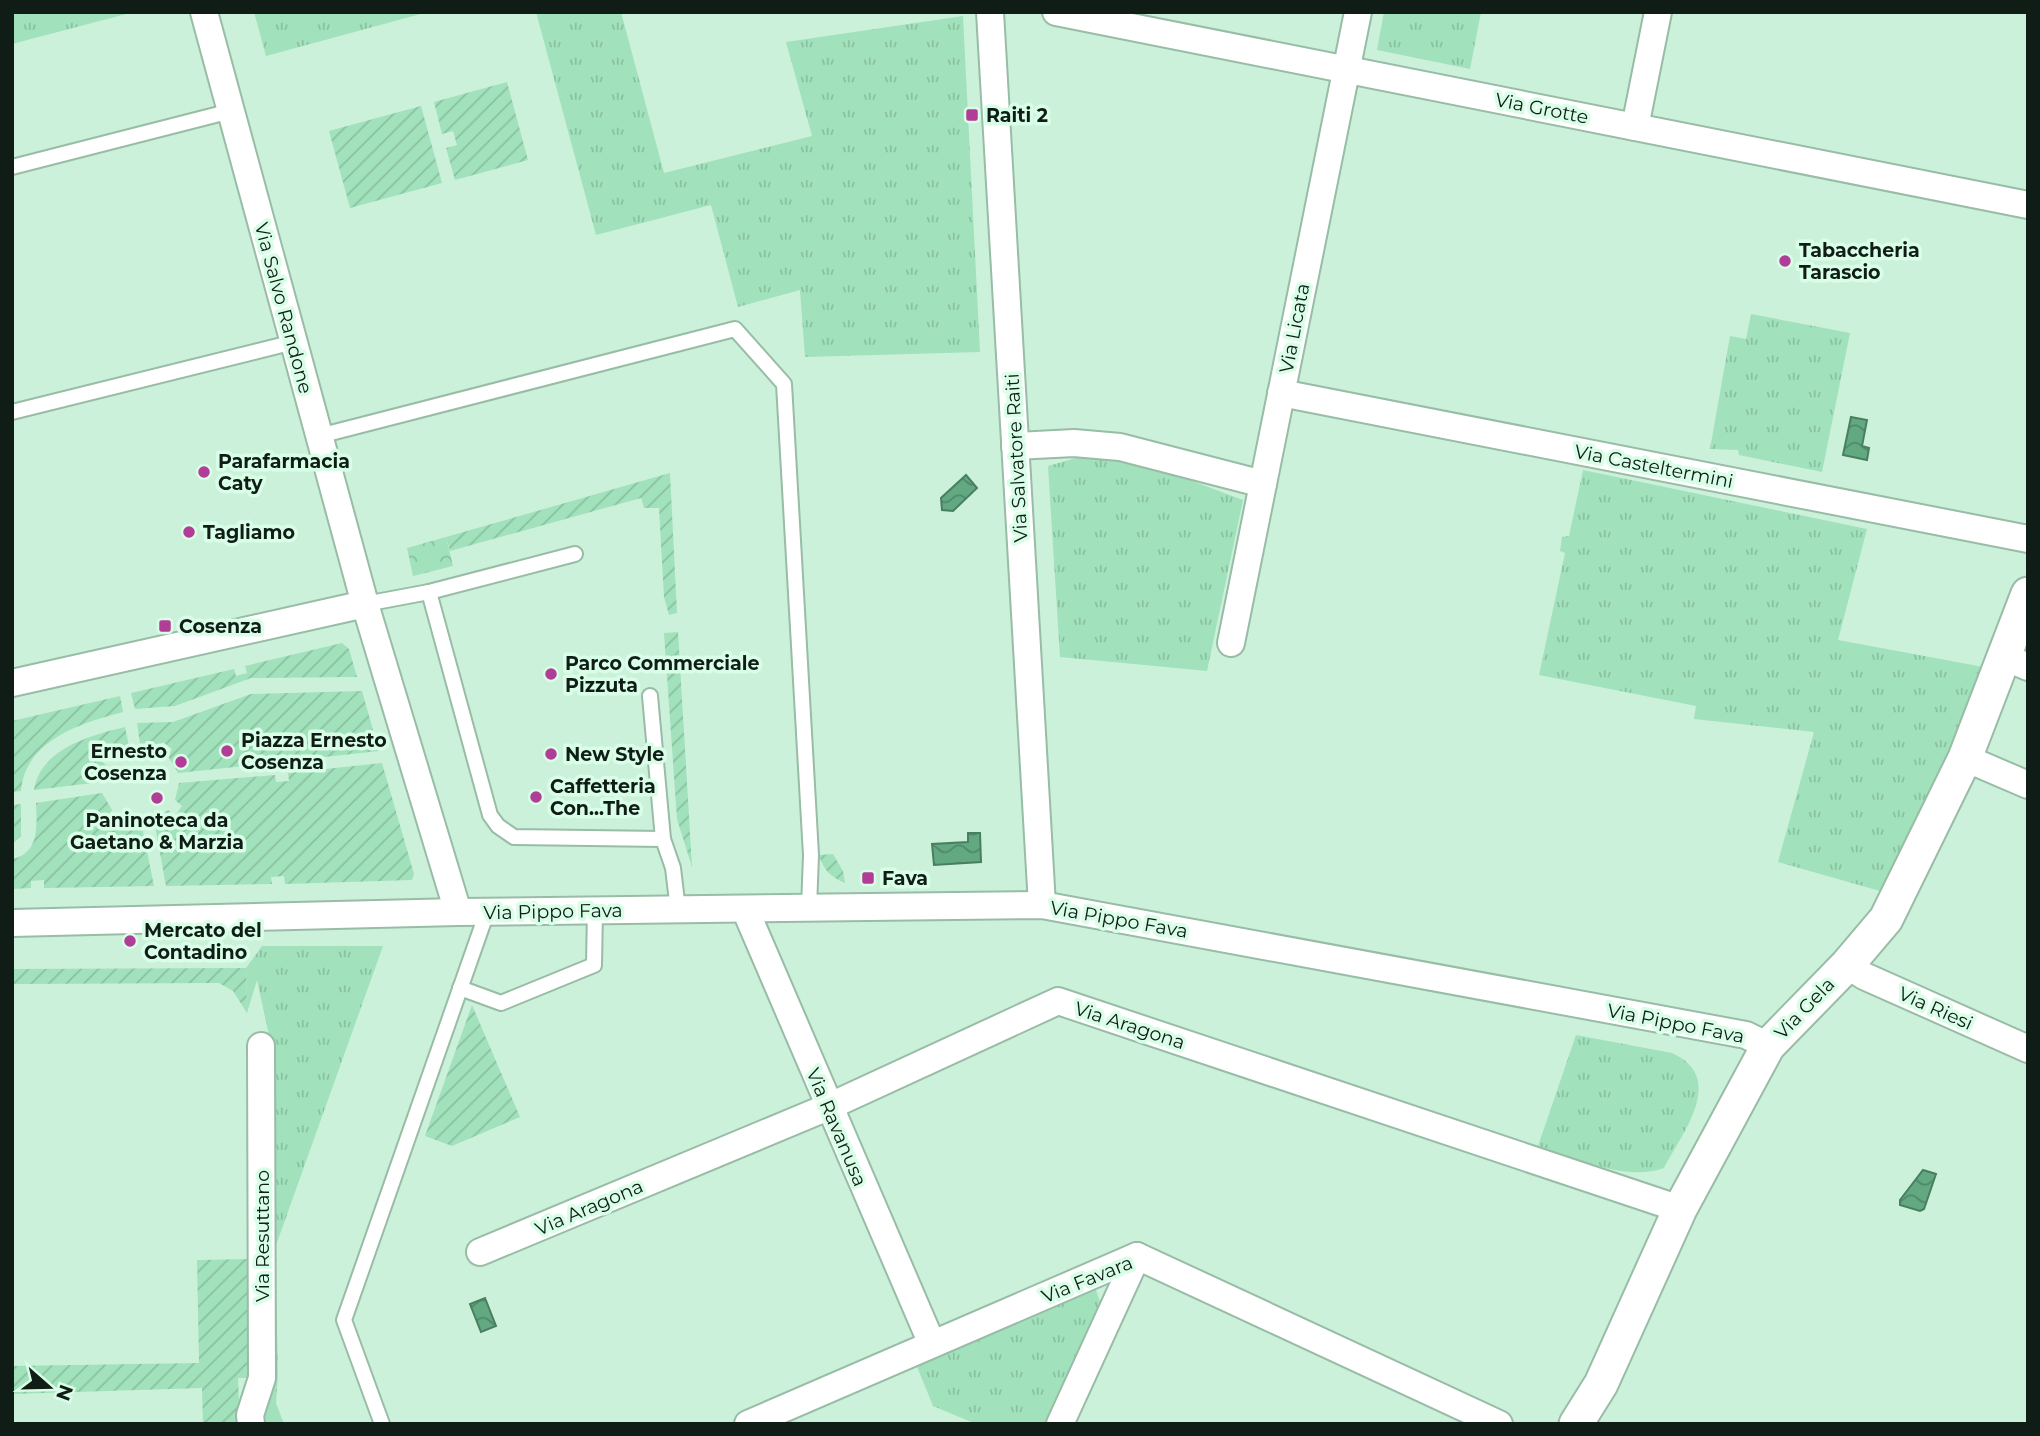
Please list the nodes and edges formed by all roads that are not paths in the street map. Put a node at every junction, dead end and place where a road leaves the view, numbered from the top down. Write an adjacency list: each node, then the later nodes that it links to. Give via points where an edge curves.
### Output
1 (204, 12): 7 (street, Via Salvo Randone)
2 (990, 12): 15 (street, Via Salvatore Raiti)
3 (1056, 12): 6 (street, Via Grotte)
4 (1357, 12): 6 (street, Via Licata)
5 (1658, 12): 8 (street)
6 (1346, 69): 8 (street, Via Grotte); 12 (street, Via Licata)
7 (231, 111): 9 (lane); 11 (street, Via Salvo Randone)
8 (1635, 127): 10 (street, Via Grotte)
9 (12, 167)
10 (2028, 205)
11 (294, 342): 13 (lane); 14 (street, Via Salvo Randone)
12 (1281, 393): 16 (street, Via Licata); 17 (street, Via Casteltermini)
13 (12, 412)
14 (319, 436): 21 (street, Via Salvo Randone); 30 (lane, via 735,328 784,384 811,855)
15 (1015, 446): 16 (street, via 1074,443 1120,447); 29 (street, Via Salvatore Raiti)
16 (1263, 484): 22 (street, Via Licata)
17 (2028, 539)
18 (575, 554): 19 (lane)
19 (429, 592): 21 (lane); 28 (lane, via 490,814 498,826 514,837)
20 (2028, 594): 23 (street, Via Gela)
21 (365, 604): 24 (street); 34 (street, Via Salvo Randone)
22 (1231, 643)
23 (2016, 662): 26 (street, Via Gela)
24 (12, 683)
25 (650, 696): 28 (lane)
26 (1965, 758): 27 (street); 37 (street, Via Gela, via 1885,919)
27 (2028, 785)
28 (663, 839): 33 (lane, via 673,868)
29 (1042, 905): 30 (street, Via Pippo Fava); 40 (street, Via Pippo Fava, via 1746,1035)
30 (809, 908): 31 (street, Via Pippo Fava)
31 (745, 909): 33 (street, Via Pippo Fava); 42 (street, Via Ravanusa)
32 (595, 910): 33 (street, Via Pippo Fava); 35 (street, Via Pippo Fava); 38 (lane, via 594,965 501,1003)
33 (678, 910)
34 (458, 912): 35 (street, Via Pippo Fava); 36 (street, Via Pippo Fava)
35 (487, 912): 38 (lane)
36 (12, 923)
37 (1847, 965): 40 (street, Via Gela); 41 (street, Via Riesi)
38 (460, 988): 48 (lane, via 344,1320)
39 (261, 1046): 47 (street, Via Resuttano, via 262,1378)
40 (1768, 1046): 43 (street, Via Gela)
41 (2028, 1049)
42 (828, 1107): 43 (street, Via Aragona, via 1058,1002); 44 (street, Via Aragona); 46 (street, Via Ravanusa)
43 (1680, 1209): 52 (street, Via Gela, via 1601,1384)
44 (480, 1252)
45 (1137, 1256): 46 (street, Via Favara); 50 (street); 51 (street, Via Favara)
46 (932, 1344): 49 (street, Via Favara)
47 (251, 1424)
48 (382, 1424)
49 (748, 1424)
50 (1060, 1424)
51 (1499, 1424)
52 (1576, 1424)

